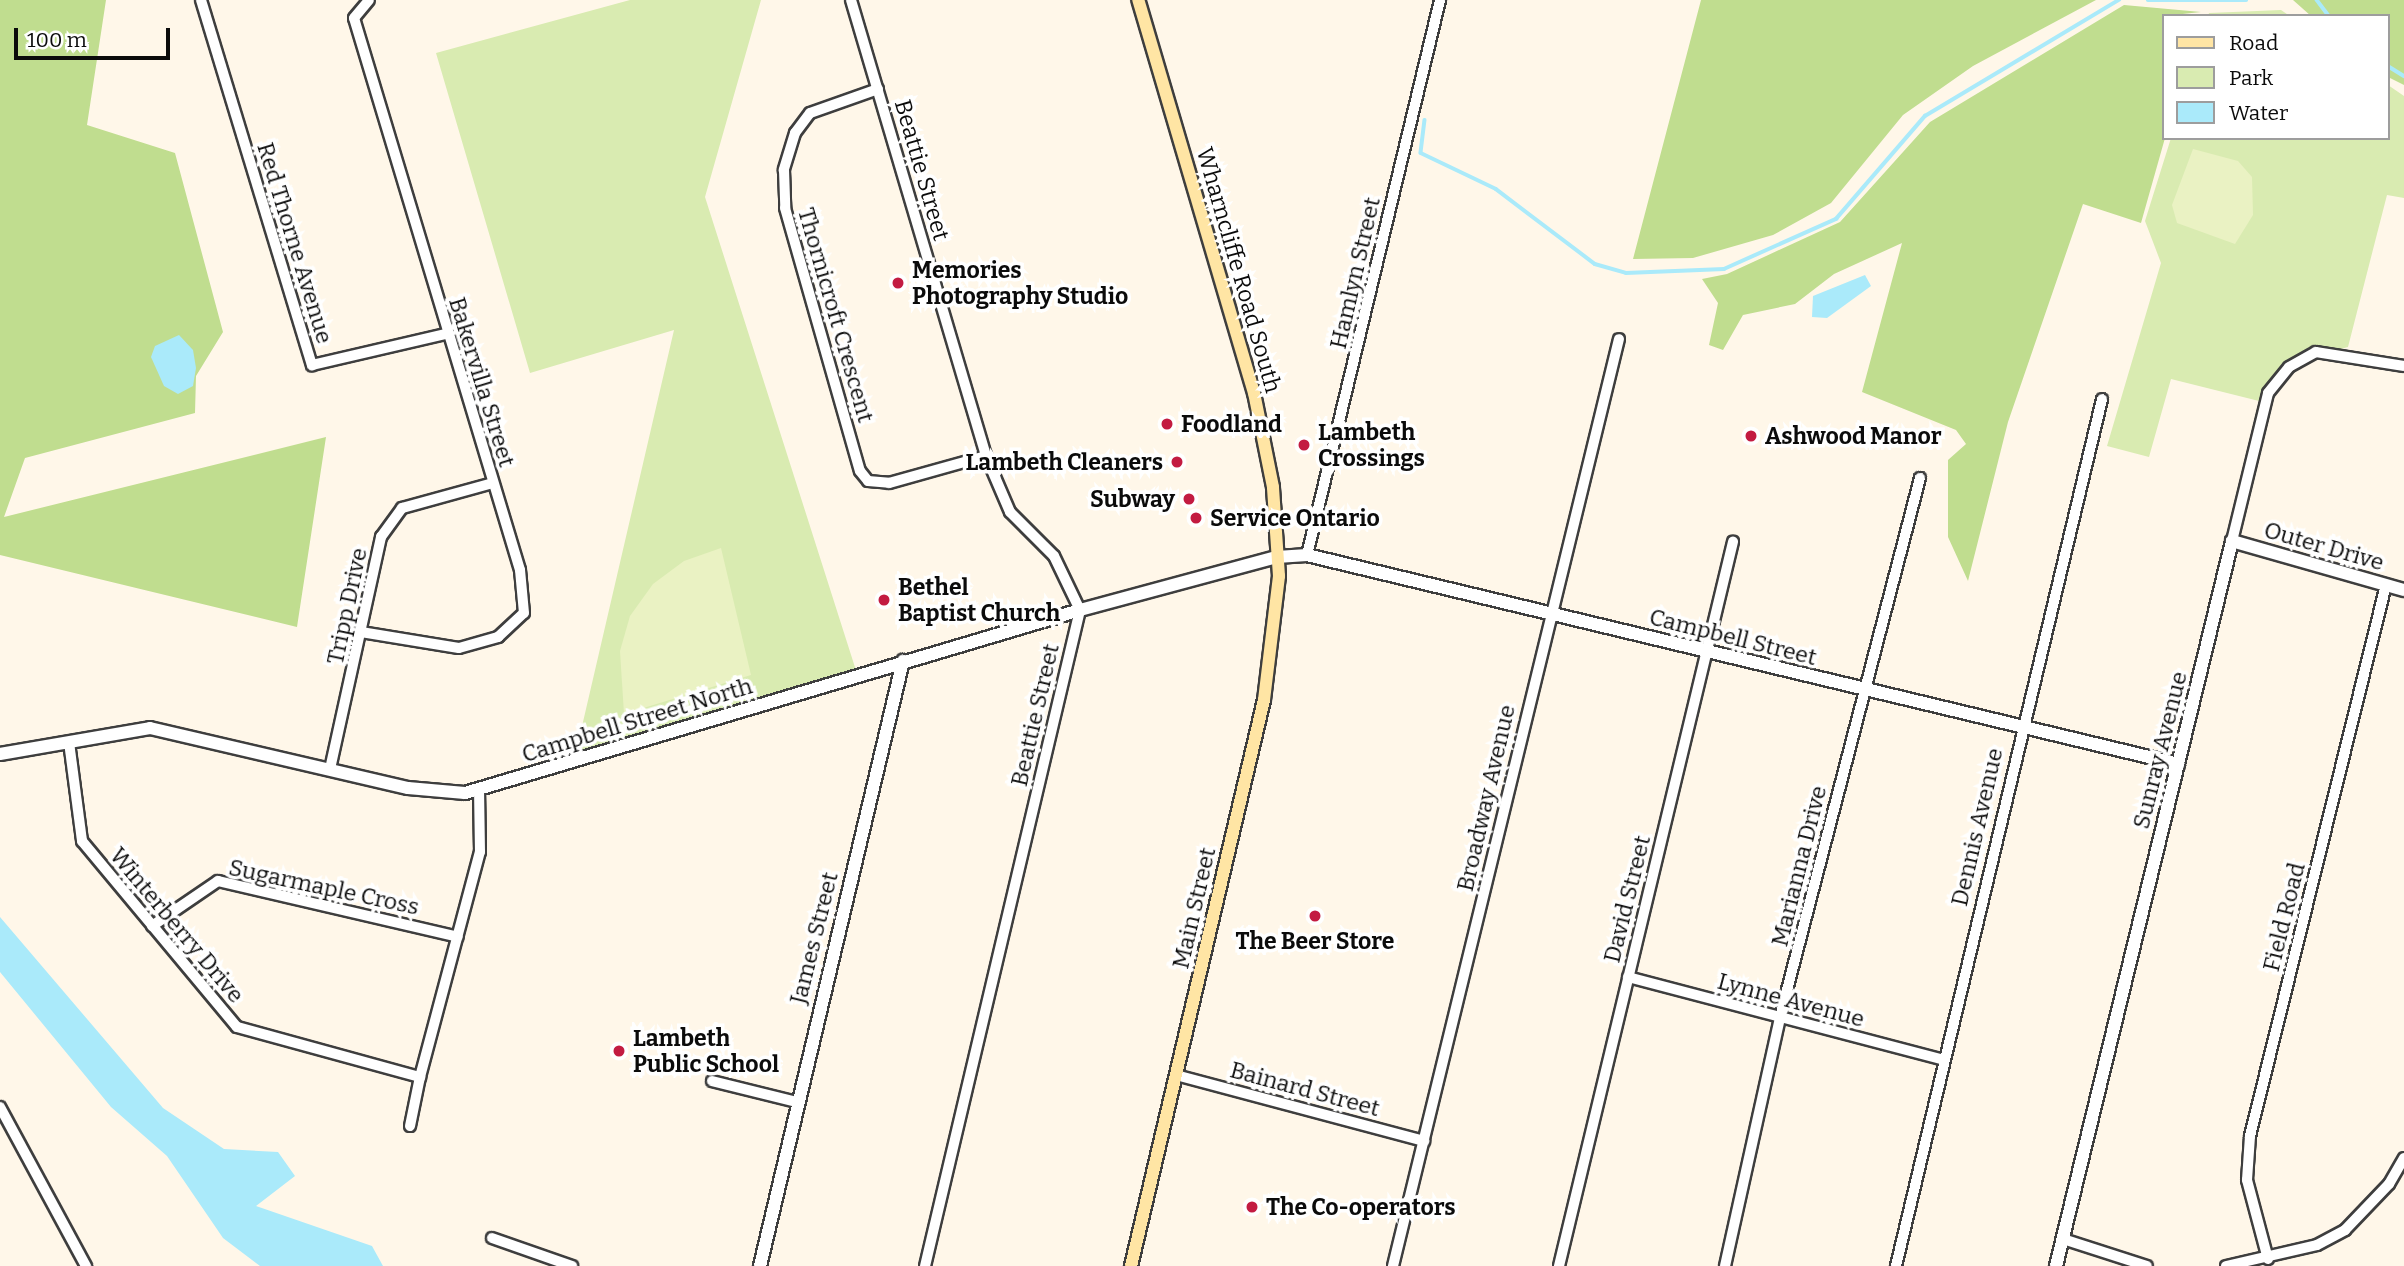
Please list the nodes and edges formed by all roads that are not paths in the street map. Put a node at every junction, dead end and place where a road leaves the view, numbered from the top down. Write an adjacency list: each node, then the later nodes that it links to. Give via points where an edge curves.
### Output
1 (201, 0): 7 (street, Red Thorne Avenue, via 312,365)
2 (369, 0): 7 (street, Bakervilla Street, via 354,18)
3 (851, 0): 6 (street, Beattie Street)
4 (1138, 0): 17 (main road, Wharncliffe Road South, via 1254,393 1273,487)
5 (1440, 0): 16 (street, Hamlyn Street)
6 (878, 89): 11 (street, Beattie Street); 11 (street, Thornicroft Crescent, via 810,113 795,133 784,170 785,208 860,471 868,481 889,483)
7 (445, 334): 13 (street, Bakervilla Street)
8 (1619, 339): 21 (street, Broadway Avenue)
9 (2404, 366): 14 (street, Sunray Avenue, via 2316,352 2288,367 2268,393)
10 (2102, 399): 26 (street, Dennis Avenue)
11 (986, 456): 20 (street, Beattie Street, via 1010,512 1054,556)
12 (1920, 478): 25 (street, Marianna Drive)
13 (493, 483): 22 (street, Tripp Drive, via 402,508 381,537); 22 (street, Bakervilla Street, via 520,570 524,613 498,638 459,648)
14 (2232, 541): 18 (street, Outer Drive); 29 (street, Sunray Avenue)
15 (1733, 542): 23 (street, David Street)
16 (1307, 555): 17 (street, Campbell Street); 21 (street, Campbell Street)
17 (1277, 557): 20 (street, Campbell Street North); 37 (main road, Main Street, via 1264,700)
18 (2386, 586): 19 (street, Outer Drive); 47 (street, Field Road, via 2250,1136 2247,1180)
19 (2404, 590)
20 (1080, 610): 24 (street, Campbell Street North); 51 (street, Beattie Street)
21 (1550, 612): 23 (street, Campbell Street); 43 (street, Broadway Avenue)
22 (361, 632): 30 (street, Tripp Drive)
23 (1707, 653): 25 (street, Campbell Street); 34 (street, David Street)
24 (903, 661): 31 (street, Campbell Street North); 40 (street, James Street)
25 (1863, 692): 26 (street, Campbell Street); 35 (street, Marianna Drive)
26 (2021, 726): 29 (street, Campbell Street); 36 (street, Dennis Avenue)
27 (69, 742): 28 (street, Campbell Street North); 30 (street, Campbell Street North, via 150,728); 32 (street, Winterberry Drive, via 82,841)
28 (0, 754)
29 (2178, 764): 46 (street, Sunray Avenue)
30 (330, 769): 31 (street, Campbell Street North, via 408,788)
31 (478, 790): 33 (street, via 480,852)
32 (152, 926): 33 (street, Sugarmaple Cross, via 218,881); 38 (street, Winterberry Drive, via 237,1027)
33 (458, 937): 38 (street)
34 (1628, 977): 35 (street, Lynne Avenue); 54 (street, David Street)
35 (1780, 1017): 36 (street, Lynne Avenue); 55 (street, Marianna Drive)
36 (1944, 1060): 56 (street, Dennis Avenue)
37 (1176, 1075): 43 (street, Bainard Street); 52 (main road, Main Street)
38 (420, 1077): 42 (street)
39 (712, 1081): 40 (street)
40 (796, 1102): 50 (street, James Street)
41 (0, 1107): 48 (street)
42 (410, 1126)
43 (1424, 1141): 53 (street, Broadway Avenue)
44 (2404, 1158): 47 (street, via 2389,1184 2345,1230)
45 (492, 1238): 49 (street)
46 (2063, 1239): 57 (street, Sunray Avenue); 58 (street)
47 (2268, 1259): 59 (street)
48 (86, 1266)
49 (572, 1266)
50 (760, 1266)
51 (925, 1266)
52 (1131, 1266)
53 (1393, 1266)
54 (1559, 1266)
55 (1725, 1266)
56 (1896, 1266)
57 (2056, 1266)
58 (2147, 1266)
59 (2226, 1266)

